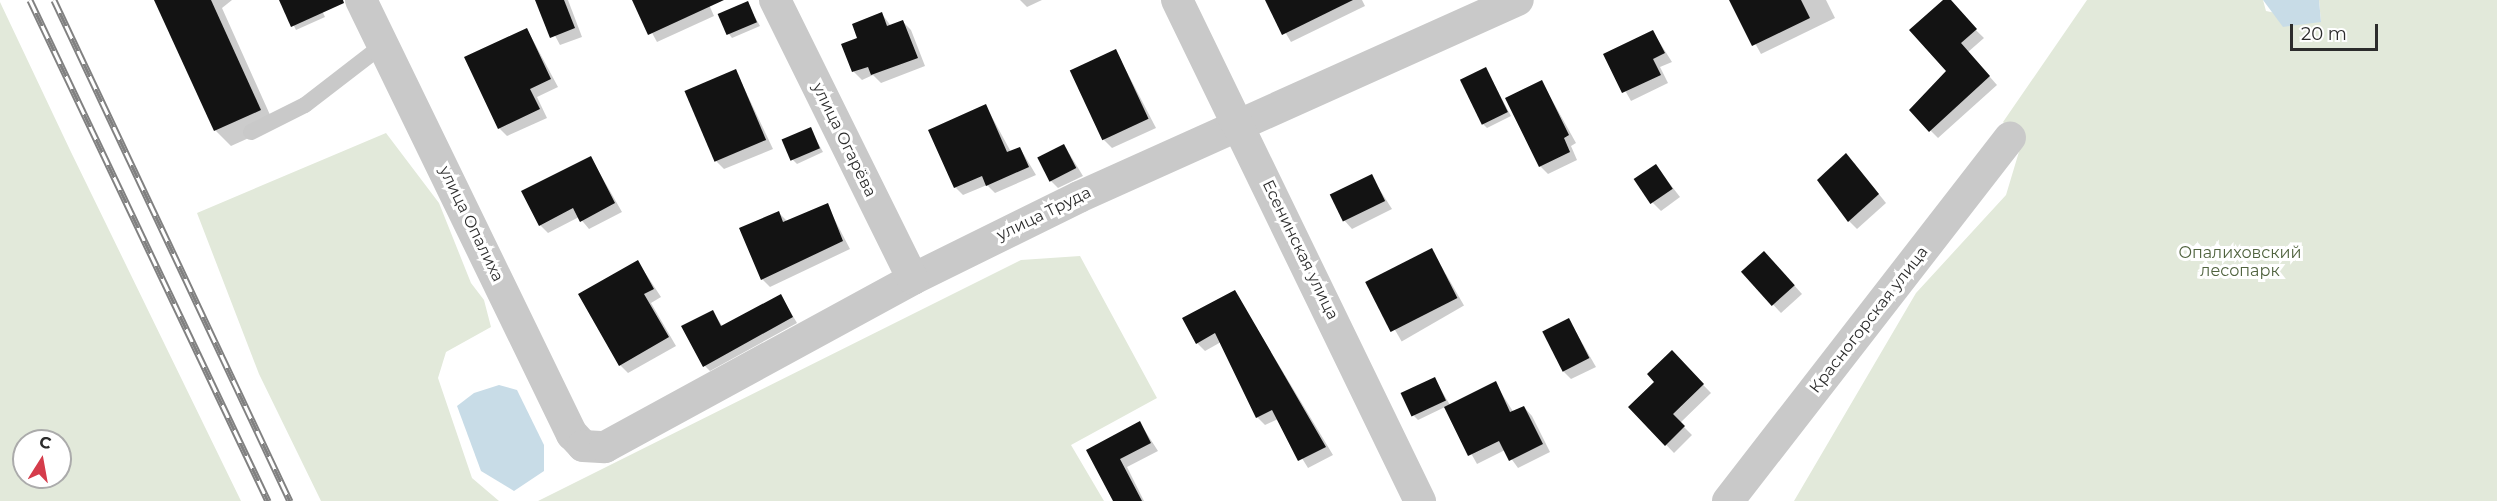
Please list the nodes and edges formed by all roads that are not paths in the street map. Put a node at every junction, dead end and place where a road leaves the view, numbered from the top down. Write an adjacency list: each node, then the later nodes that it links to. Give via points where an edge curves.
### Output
1 (361, 0): 5 (street, улица Опалиха)
2 (775, 0): 9 (street, улица Огарёва)
3 (1177, 0): 6 (street, Есенинская улица)
4 (1518, 0): 6 (street, улица Труда)
5 (383, 45): 7 (lane, via 305,105); 10 (street, улица Опалиха)
6 (1240, 126): 9 (street, улица Труда, via 1079,197); 11 (street, Есенинская улица)
7 (251, 132)
8 (2010, 138): 12 (street, Красногорская улица)
9 (913, 279): 10 (street, улица Труда, via 605,447)
10 (583, 446)
11 (1420, 501)
12 (1728, 501)

